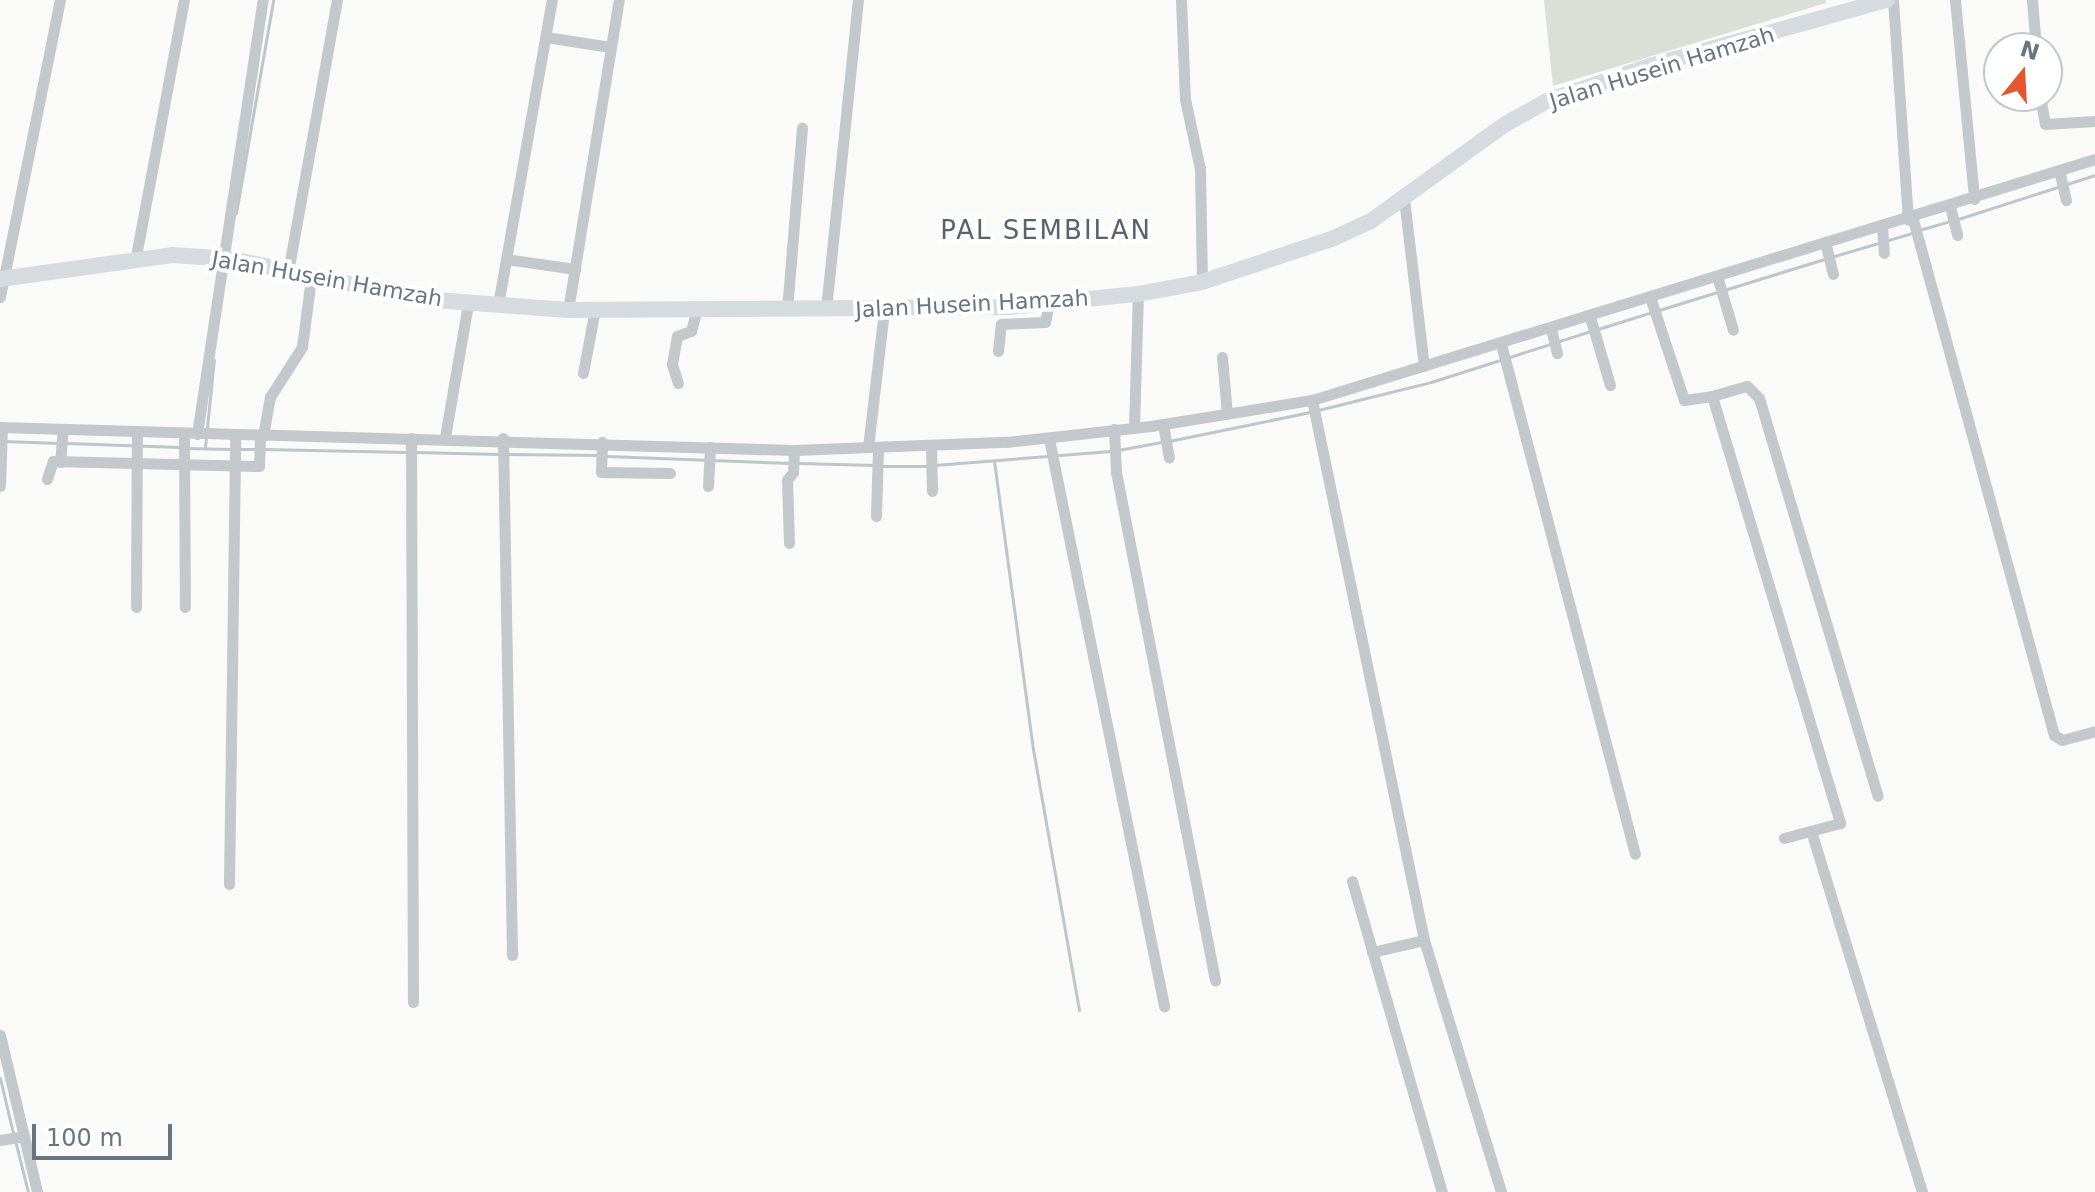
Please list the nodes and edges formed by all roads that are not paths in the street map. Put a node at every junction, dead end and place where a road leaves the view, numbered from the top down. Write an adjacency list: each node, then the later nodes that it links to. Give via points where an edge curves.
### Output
1 (60, 0): 37 (street)
2 (184, 0): 30 (street)
3 (263, 0): 31 (street)
4 (337, 0): 35 (street)
5 (552, 0): 14 (street)
6 (619, 0): 15 (street)
7 (858, 0): 48 (street)
8 (1181, 0): 39 (street, via 1185,99 1200,169)
9 (1887, 0): 22 (street, Jalan Husein Hamzah, via 1650,66 1547,101 1504,125)
10 (1893, 0): 25 (street)
11 (1955, 0): 23 (street)
12 (2032, 0): 13 (street)
13 (2035, 32)
14 (546, 37): 15 (street); 32 (street)
15 (610, 47): 33 (street)
16 (2043, 112): 17 (street, via 2045,124)
17 (2095, 121)
18 (802, 128): 50 (street)
19 (2095, 159): 20 (street)
20 (2060, 173): 21 (street); 23 (street)
21 (2065, 196)
22 (1404, 199): 39 (street, Jalan Husein Hamzah, via 1334,238); 59 (street)
23 (1974, 199): 24 (street)
24 (1951, 209): 25 (street); 27 (street)
25 (1911, 219): 26 (street); 99 (street, via 2054,735 2062,740)
26 (1882, 228): 28 (street); 29 (street)
27 (1957, 232)
28 (1826, 244): 34 (street); 38 (street)
29 (1884, 249)
30 (136, 256): 31 (street, Jalan Husein Hamzah); 37 (street, Jalan Husein Hamzah)
31 (226, 258): 35 (street, Jalan Husein Hamzah); 72 (street)
32 (506, 259): 33 (street); 45 (street)
33 (575, 269): 49 (street)
34 (1833, 271)
35 (288, 272): 36 (street, Jalan Husein Hamzah)
36 (311, 278): 44 (street, Jalan Husein Hamzah); 75 (street, via 302,347 270,397)
37 (2, 279): 41 (street)
38 (1718, 279): 42 (street); 53 (street)
39 (1202, 282): 40 (street, Jalan Husein Hamzah)
40 (1138, 294): 43 (street, Jalan Husein Hamzah); 67 (street)
41 (0, 297)
42 (1651, 301): 52 (street); 63 (street, via 1685,402)
43 (1049, 303): 51 (street, Jalan Husein Hamzah); 56 (street, via 1045,322 1001,324)
44 (468, 304): 45 (street, Jalan Husein Hamzah); 74 (street)
45 (498, 305): 49 (street, Jalan Husein Hamzah)
46 (595, 309): 47 (street, Jalan Husein Hamzah); 49 (street, Jalan Husein Hamzah); 60 (street)
47 (697, 309): 50 (street, Jalan Husein Hamzah); 61 (street, via 691,331 677,336 672,364)
48 (826, 309): 50 (street, Jalan Husein Hamzah); 51 (street, Jalan Husein Hamzah)
49 (568, 310)
50 (787, 310)
51 (884, 310): 80 (street)
52 (1590, 319): 54 (street); 62 (street)
53 (1733, 330)
54 (1551, 332): 55 (street); 57 (street)
55 (1501, 345): 59 (street); 103 (street)
56 (998, 351)
57 (1557, 353)
58 (1222, 357): 65 (street)
59 (1424, 366): 64 (street)
60 (583, 373)
61 (678, 383)
62 (1610, 385)
63 (1712, 396): 100 (street, via 1747,386 1759,398); 101 (street, via 1840,823)
64 (1312, 400): 65 (street); 106 (street)
65 (1227, 414): 66 (street)
66 (1163, 424): 67 (street); 86 (street)
67 (1134, 427): 69 (street)
68 (1, 429): 71 (street); 83 (street)
69 (1114, 431): 76 (street); 109 (street, via 1114,457)
70 (137, 432): 71 (street); 72 (street); 85 (street)
71 (62, 434): 87 (street)
72 (194, 435): 73 (street); 88 (street)
73 (235, 436): 75 (street); 89 (street)
74 (445, 437): 77 (street); 78 (street)
75 (261, 438): 77 (street); 89 (street, via 259,466)
76 (1049, 440): 82 (street); 111 (street)
77 (411, 441): 110 (street)
78 (503, 442): 79 (street); 108 (street)
79 (602, 445): 81 (street); 90 (street, via 601,468)
80 (875, 449): 82 (street); 84 (street); 95 (street)
81 (710, 450): 84 (street); 93 (street)
82 (932, 450): 94 (street)
83 (1, 453): 92 (street)
84 (794, 454): 96 (street, via 787,480)
85 (138, 456): 87 (street); 88 (street); 97 (street)
86 (1169, 457)
87 (60, 459): 91 (street, via 51,461)
88 (183, 460): 89 (street); 98 (street)
89 (232, 463): 105 (street)
90 (670, 473)
91 (47, 479)
92 (0, 486)
93 (708, 486)
94 (932, 491)
95 (876, 516)
96 (789, 543)
97 (136, 607)
98 (185, 607)
99 (2095, 731)
100 (1878, 796)
101 (1811, 831): 102 (street); 117 (street)
102 (1784, 838)
103 (1635, 854)
104 (1352, 881): 107 (street)
105 (229, 884)
106 (1424, 940): 107 (street); 116 (street)
107 (1372, 952): 115 (street)
108 (512, 955)
109 (1215, 980)
110 (413, 1002)
111 (1164, 1006)
112 (0, 1035): 113 (street)
113 (13, 1138): 114 (street)
114 (37, 1192)
115 (1442, 1192)
116 (1501, 1192)
117 (1922, 1192)

